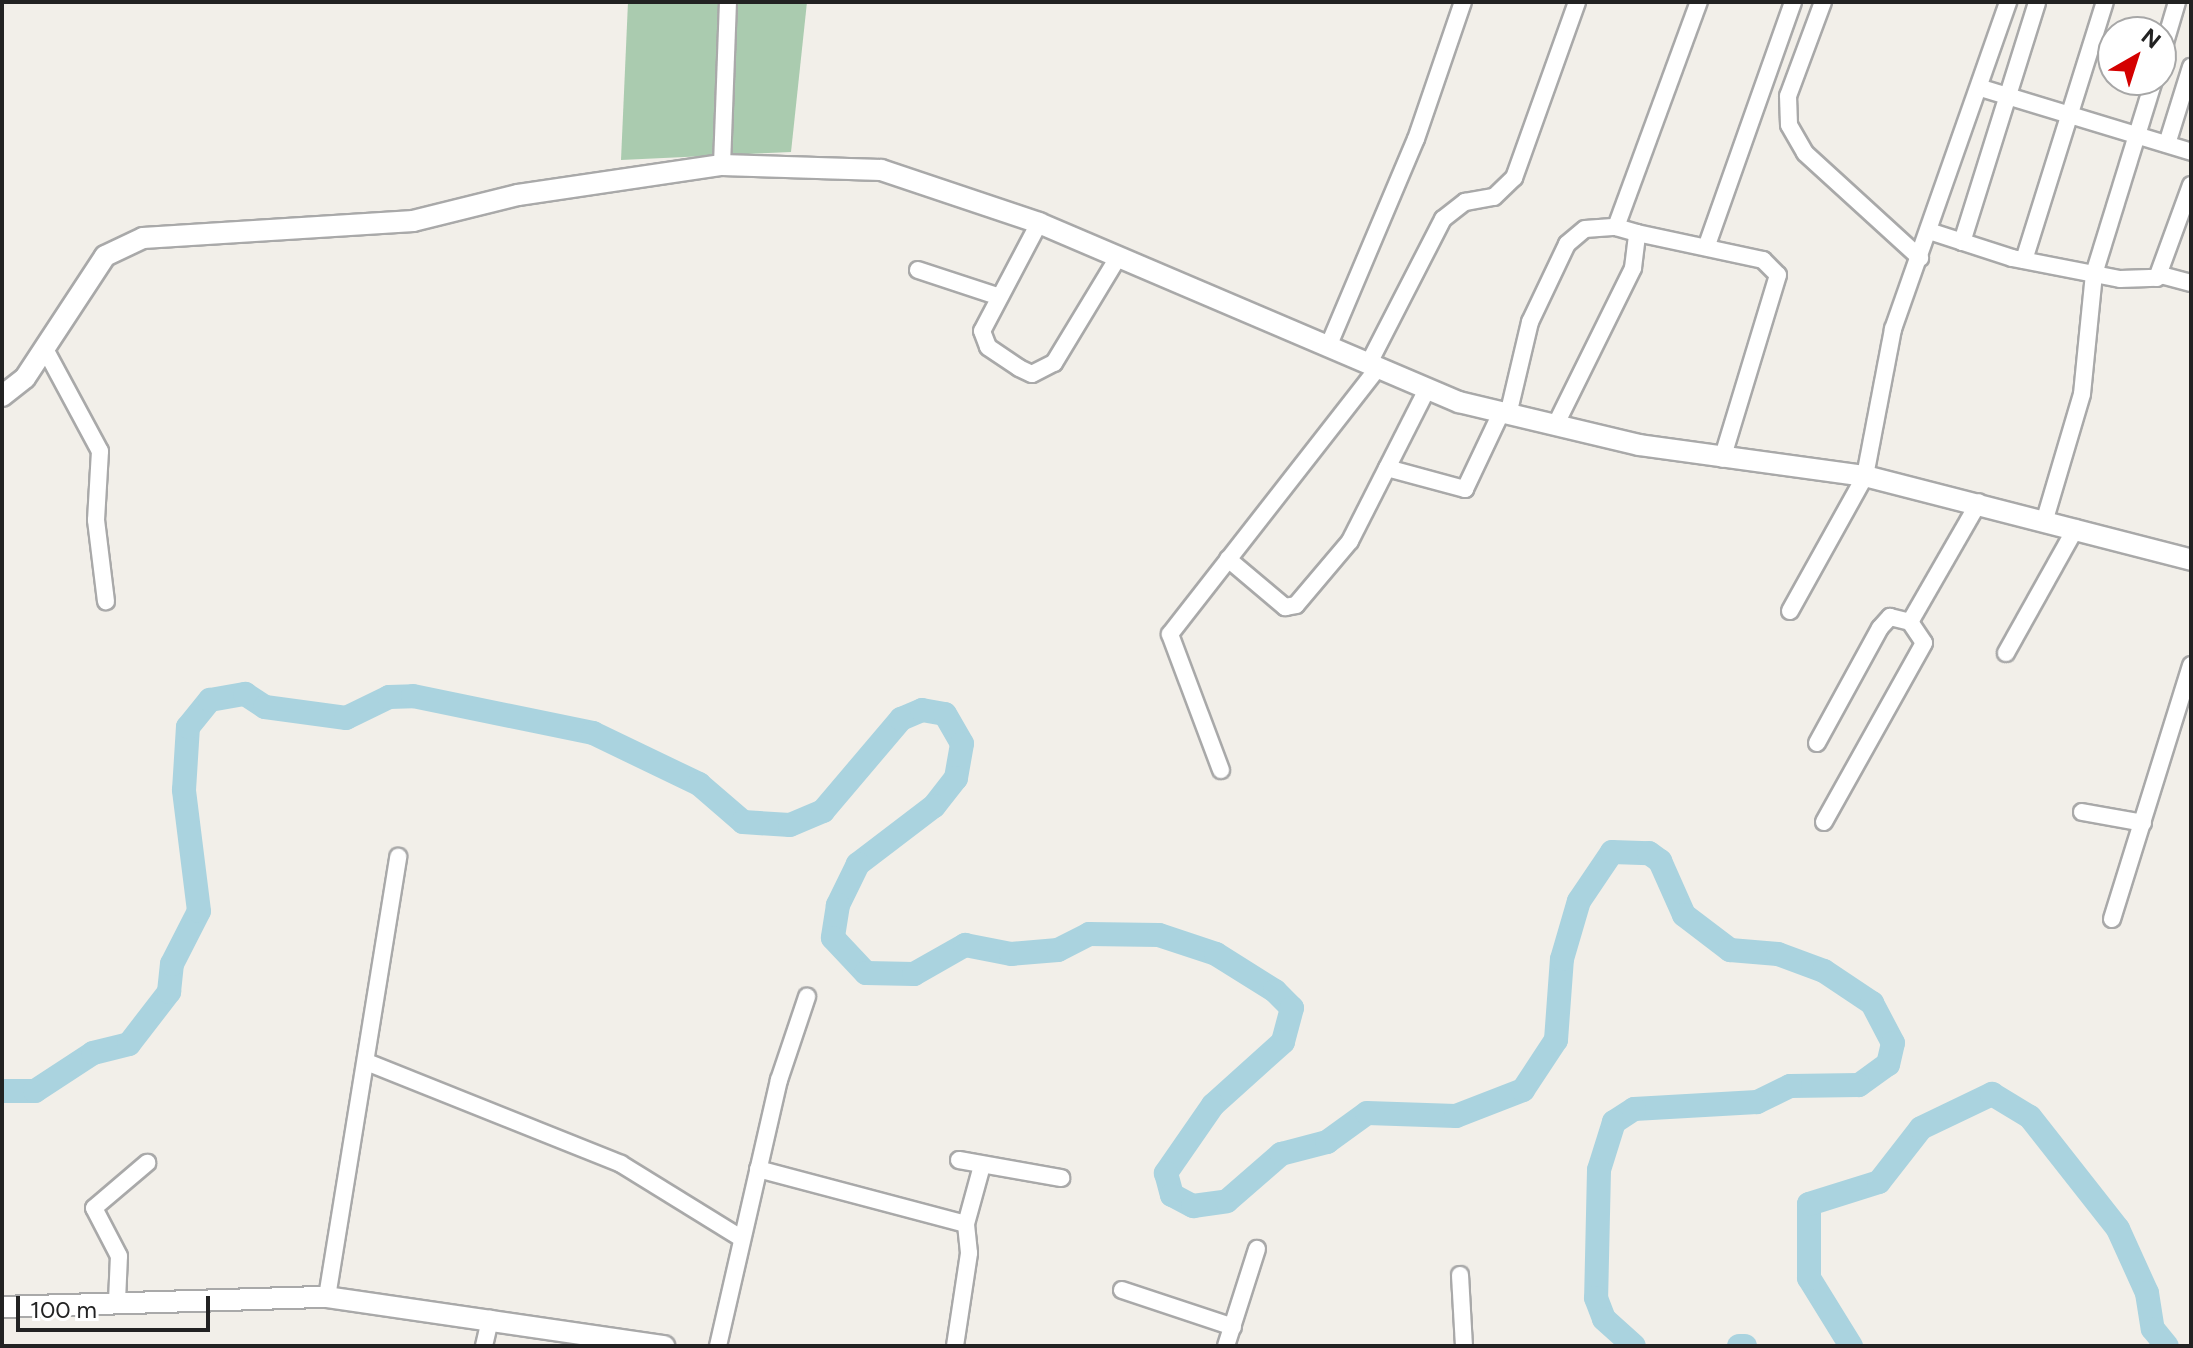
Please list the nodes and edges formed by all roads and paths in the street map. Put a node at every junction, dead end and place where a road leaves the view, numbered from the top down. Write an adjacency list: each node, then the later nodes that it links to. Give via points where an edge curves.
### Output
1 (728, 2): 18 (street)
2 (1463, 2): 34 (street, via 1416,139)
3 (1577, 2): 36 (street, via 1514,178 1494,197 1465,202 1443,219)
4 (1699, 2): 21 (street)
5 (1793, 2): 25 (street)
6 (1823, 2): 26 (street, via 1788,96 1789,125 1805,153)
7 (2008, 2): 11 (street)
8 (2037, 2): 12 (street)
9 (2105, 2): 14 (street)
10 (2191, 67): 16 (street)
11 (1981, 88): 12 (street); 22 (street)
12 (2008, 94): 14 (street); 24 (street)
13 (2149, 96): 15 (street)
14 (2070, 113): 15 (street); 28 (street)
15 (2138, 135): 16 (street); 30 (street)
16 (2167, 144): 17 (street)
17 (2191, 152)
18 (722, 165): 20 (street, via 881,170); 35 (street, via 518,195 413,221 143,238 101,260)
19 (2191, 185): 31 (street)
20 (1039, 223): 27 (street); 33 (street)
21 (1616, 227): 23 (street); 39 (street, via 1576,233 1558,260 1530,322)
22 (1932, 232): 24 (street); 26 (street)
23 (1637, 233): 25 (street); 40 (street, via 1620,302)
24 (1962, 242): 28 (street)
25 (1707, 245): 41 (street, via 1763,260 1778,275)
26 (1920, 258): 43 (street, via 1886,354)
27 (1117, 259): 33 (street, via 1046,370 1019,368 983,339); 34 (street)
28 (2024, 260): 30 (street)
29 (918, 270): 33 (street)
30 (2094, 274): 31 (street); 45 (street, via 2082,394)
31 (2161, 275): 32 (street)
32 (2191, 283)
33 (1000, 297)
34 (1328, 347): 36 (street)
35 (45, 349): 38 (street); 49 (street, via 100,451 96,520)
36 (1373, 366): 37 (street); 47 (street)
37 (1426, 391): 39 (street); 42 (street)
38 (2, 396)
39 (1504, 414): 40 (street); 42 (street, via 1465,489)
40 (1556, 424): 41 (street)
41 (1722, 459): 43 (street)
42 (1387, 468): 47 (street, via 1350,541 1296,605 1285,607)
43 (1865, 476): 44 (street); 50 (street)
44 (1979, 502): 45 (street); 51 (street)
45 (2045, 519): 46 (street)
46 (2076, 528): 48 (street); 52 (street)
47 (1228, 559): 55 (street, via 1168,642)
48 (2191, 560)
49 (106, 601)
50 (1790, 611)
51 (1910, 622): 54 (street, via 1890,617 1880,628); 57 (street, via 1924,643)
52 (2006, 653)
53 (2191, 665): 58 (street)
54 (1817, 743)
55 (1221, 770)
56 (2082, 812): 58 (street)
57 (1824, 822)
58 (2143, 823): 60 (street)
59 (398, 857): 62 (street)
60 (2112, 919)
61 (807, 997): 65 (street, via 788,1042)
62 (369, 1063): 69 (street, via 621,1164); 73 (street)
63 (959, 1160): 66 (street)
64 (147, 1163): 74 (street, via 94,1208 119,1256)
65 (758, 1169): 68 (street); 69 (street)
66 (981, 1169): 67 (street); 68 (street)
67 (1061, 1178)
68 (966, 1224): 82 (street, via 969,1253)
69 (741, 1238): 81 (street)
70 (1257, 1249): 77 (street)
71 (1460, 1275): 84 (street)
72 (1122, 1290): 77 (street)
73 (327, 1297): 74 (street); 76 (street)
74 (117, 1301): 75 (street)
75 (2, 1307)
76 (490, 1319): 78 (street); 79 (street)
77 (1233, 1327): 83 (street)
78 (593, 1340): 80 (street)
79 (484, 1346)
80 (664, 1346)
81 (718, 1346)
82 (955, 1346)
83 (1226, 1346)
84 (1464, 1346)

